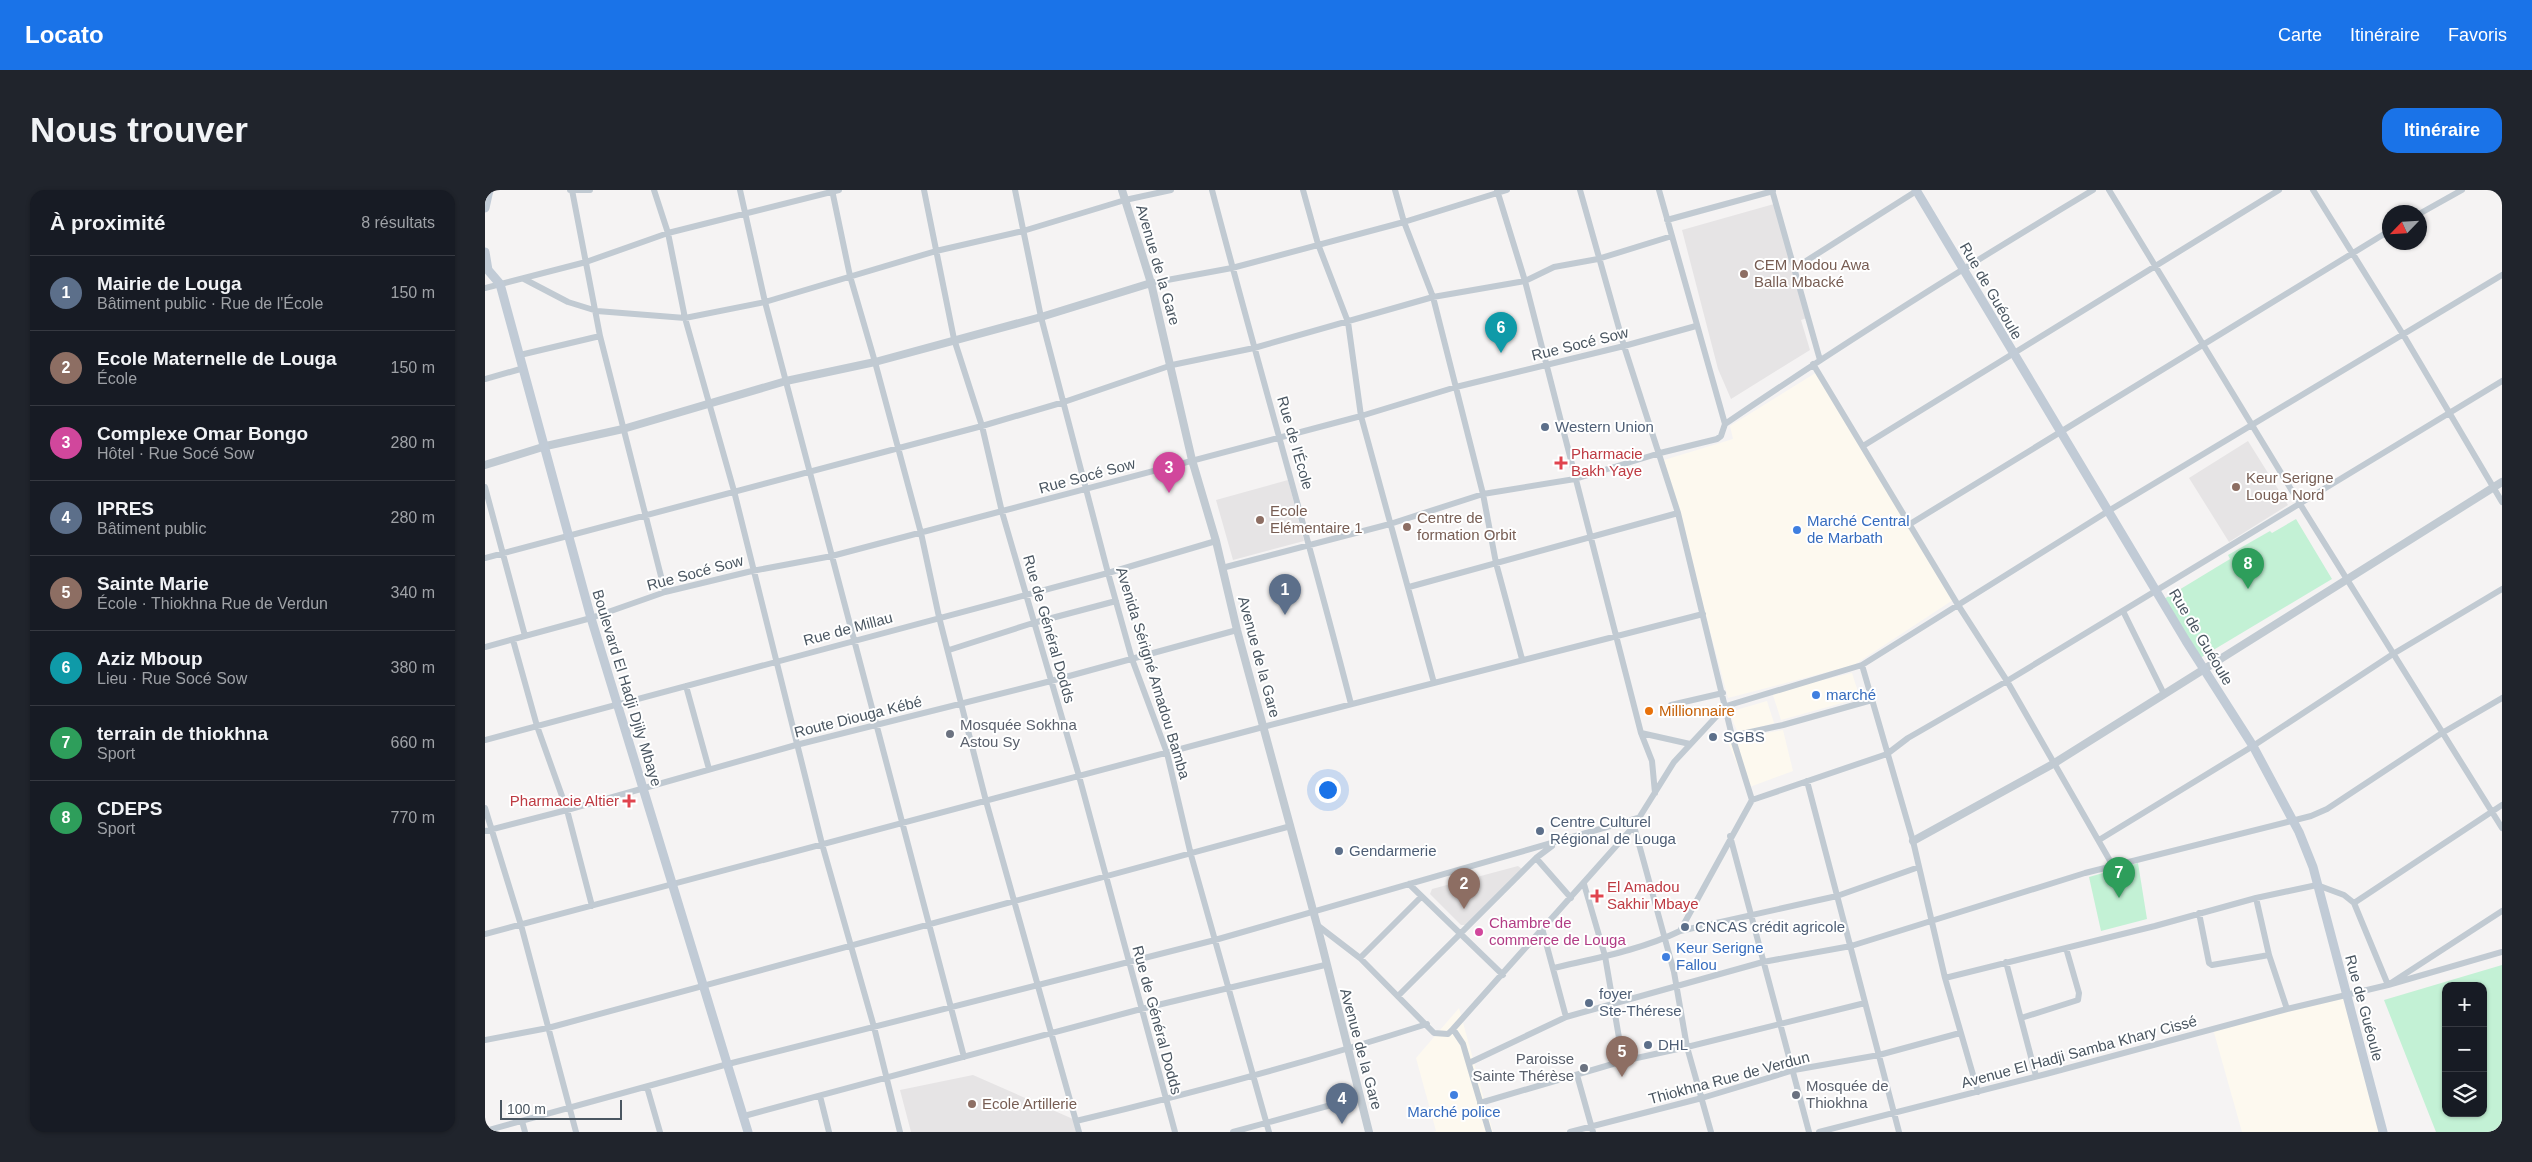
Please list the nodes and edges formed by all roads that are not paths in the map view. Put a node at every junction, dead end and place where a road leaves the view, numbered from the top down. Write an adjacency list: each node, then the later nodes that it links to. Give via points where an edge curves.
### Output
1 (489, 190): 26 (main road)
2 (571, 190): 3 (street); 40 (street)
3 (590, 190)
4 (655, 190): 32 (street)
5 (740, 190): 28 (street)
6 (924, 190): 36 (street, Rue de Général Dodds)
7 (1015, 190): 31 (street, Avenida Sérigné Amadou Bamba)
8 (1122, 190): 25 (street, Avenue de la Gare)
9 (1171, 190): 25 (street)
10 (1212, 190): 42 (street, Rue de l'École)
11 (1303, 190): 35 (street)
12 (1395, 190): 30 (street)
13 (1507, 190): 24 (street)
14 (1580, 190): 39 (street)
15 (1659, 190): 29 (street)
16 (1773, 190): 29 (street); 43 (street)
17 (1917, 190): 43 (street); 44 (main road, Rue de Guéoule)
18 (2093, 190): 44 (street)
19 (2109, 190): 41 (street)
20 (2279, 190): 41 (street)
21 (2313, 190): 38 (street)
22 (2462, 190): 27 (street)
23 (834, 191): 28 (street); 46 (street)
24 (1498, 192): 30 (street); 48 (street)
25 (1125, 200): 31 (street); 49 (street, Avenue de la Gare)
26 (485, 208)
27 (2427, 210)
28 (747, 212): 32 (street); 53 (street)
29 (1667, 220): 34 (street)
30 (1404, 222): 35 (street); 52 (street)
31 (1023, 230): 36 (street); 55 (street, Avenida Sérigné Amadou Bamba)
32 (668, 233): 40 (street); 56 (street)
33 (2382, 235): 38 (street)
34 (1672, 236): 39 (street); 58 (street)
35 (1318, 244): 42 (street); 57 (street)
36 (936, 251): 46 (street); 61 (street, Rue de Général Dodds)
37 (485, 252): 50 (main road, Boulevard El Hadji Djily Mbaye, via 488,270)
38 (2351, 253): 60 (street); 62 (street)
39 (1598, 259): 48 (street, via 1554,267); 63 (street)
40 (586, 262): 47 (street); 54 (street)
41 (2155, 266): 62 (street); 66 (street)
42 (1232, 268): 49 (street); 64 (street, Rue de l'École)
43 (1795, 268): 68 (street)
44 (1963, 269): 66 (main road, Rue de Guéoule); 68 (street)
45 (2502, 275): 60 (street)
46 (849, 276): 53 (street); 67 (street)
47 (524, 278): 50 (street); 54 (street, via 568,302)
48 (1525, 281): 52 (street); 70 (street)
49 (1151, 283): 55 (street); 69 (street, Avenue de la Gare)
50 (500, 284): 51 (street); 65 (main road, Boulevard El Hadji Djily Mbaye)
51 (485, 288)
52 (1433, 298): 57 (street); 75 (street)
53 (765, 302): 56 (street); 73 (street)
54 (597, 311): 56 (street); 59 (street)
55 (1041, 317): 61 (street); 76 (street, Avenida Sérigné Amadou Bamba)
56 (685, 318): 77 (street)
57 (1348, 322): 64 (street); 79 (street)
58 (1696, 326): 63 (street, Rue Socé Sow); 80 (street)
59 (600, 336): 65 (street); 83 (street)
60 (2404, 336): 78 (street); 81 (street)
61 (954, 339): 67 (street); 82 (street, Rue de Général Dodds)
62 (2202, 345): 81 (street); 84 (street)
63 (1624, 346): 70 (street, Rue Socé Sow); 89 (street)
64 (1254, 348): 69 (street); 85 (street, Rue de l'École)
65 (520, 355): 71 (main road, Boulevard El Hadji Djily Mbaye)
66 (2013, 355): 84 (main road, Rue de Guéoule); 87 (street)
67 (875, 362): 73 (street); 88 (street)
68 (1817, 362): 80 (street); 87 (street)
69 (1172, 365): 76 (street); 90 (street, Avenue de la Gare)
70 (1545, 366): 75 (street, Rue Socé Sow); 93 (street)
71 (524, 368): 72 (street); 86 (main road, Boulevard El Hadji Djily Mbaye)
72 (485, 379)
73 (786, 381): 77 (street); 92 (street)
74 (2502, 381): 78 (street)
75 (1456, 387): 79 (street, Rue Socé Sow); 99 (street)
76 (1064, 402): 82 (street); 97 (street, Avenida Sérigné Amadou Bamba)
77 (709, 404): 83 (street); 98 (street)
78 (2450, 412): 95 (street); 101 (street)
79 (1361, 416): 85 (street, Rue Socé Sow); 106 (street)
80 (1725, 424): 89 (street, via 1717,439)
81 (2253, 424): 101 (street); 102 (street)
82 (981, 426): 88 (street); 103 (street, Rue de Général Dodds)
83 (623, 429): 86 (street); 105 (street)
84 (2059, 431): 102 (main road, Rue de Guéoule); 107 (street)
85 (1281, 438): 90 (street, Rue Socé Sow); 112 (street, Rue de l'École)
86 (546, 446): 91 (street); 109 (main road, Boulevard El Hadji Djily Mbaye)
87 (1863, 446): 107 (street)
88 (899, 449): 92 (street); 108 (street)
89 (1661, 453): 93 (street); 104 (street)
90 (1192, 460): 97 (street, Rue Socé Sow); 111 (street, Avenue de la Gare)
91 (485, 465)
92 (810, 471): 98 (street); 114 (street)
93 (1575, 479): 99 (street); 110 (street)
94 (2502, 482): 95 (street)
95 (2493, 487): 100 (street); 120 (street)
96 (485, 488): 113 (street)
97 (1087, 489): 103 (street, Rue Socé Sow); 119 (street, Avenida Sérigné Amadou Bamba)
98 (734, 491): 105 (street); 118 (street)
99 (1483, 494): 106 (street); 116 (street)
100 (2502, 502)
101 (2300, 504): 120 (street); 123 (street)
102 (2110, 510): 123 (main road, Rue de Guéoule); 127 (street)
103 (1002, 512): 108 (street, Rue Socé Sow); 125 (street, Rue de Général Dodds)
104 (1678, 513): 110 (street); 129 (street)
105 (647, 516): 109 (street); 124 (street)
106 (1390, 524): 112 (street); 121 (street)
107 (1910, 524): 127 (street)
108 (921, 533): 114 (street, Rue Socé Sow); 130 (street)
109 (569, 534): 113 (street); 131 (main road, Boulevard El Hadji Djily Mbaye)
110 (1591, 537): 116 (street); 135 (street)
111 (1216, 541): 117 (street, Avenue de la Gare); 119 (street, Rue de Millau)
112 (1311, 546): 117 (street); 156 (street, Rue de l'École)
113 (503, 554): 115 (street); 134 (street)
114 (832, 556): 118 (street, Rue Socé Sow); 137 (street)
115 (485, 558)
116 (1496, 563): 121 (street); 143 (street)
117 (1222, 568): 133 (street, Avenue de la Gare)
118 (752, 571): 124 (street, Rue Socé Sow); 142 (street)
119 (1108, 573): 125 (street, Rue de Millau); 126 (street, Avenida Sérigné Amadou Bamba)
120 (2348, 577): 140 (street); 145 (street)
121 (1409, 586): 148 (street)
122 (2502, 589): 140 (street)
123 (2157, 590): 128 (street); 145 (main road, Rue de Guéoule)
124 (665, 592): 131 (street, Rue Socé Sow)
125 (1026, 594): 130 (street, Rue de Millau); 132 (street, Rue de Général Dodds)
126 (1116, 600): 132 (street); 141 (street, Avenida Sérigné Amadou Bamba)
127 (1958, 605): 144 (street); 147 (street)
128 (2123, 611): 147 (street); 151 (street)
129 (1703, 614): 135 (street); 150 (street)
130 (939, 617): 137 (street, Rue de Millau); 139 (street)
131 (591, 618): 134 (street, Rue Socé Sow); 154 (main road, Boulevard El Hadji Djily Mbaye)
132 (1033, 623): 139 (street); 146 (street, Rue de Général Dodds)
133 (1237, 630): 141 (street, Route Diouga Kébé); 161 (street, Avenue de la Gare)
134 (525, 636): 136 (street, Rue Socé Sow)
135 (1616, 636): 143 (street); 163 (street)
136 (513, 640): 138 (street, Rue Socé Sow); 159 (street)
137 (855, 641): 142 (street, Rue de Millau); 160 (street)
138 (485, 647)
139 (949, 650): 155 (street)
140 (2393, 654): 162 (street); 168 (street)
141 (1132, 658): 146 (street, Route Diouga Kébé); 169 (street, Avenida Sérigné Amadou Bamba)
142 (774, 660): 149 (street, Rue de Millau); 167 (street)
143 (1522, 660): 148 (street)
144 (1862, 665): 153 (street); 158 (street)
145 (2204, 669): 151 (street); 168 (main road, Rue de Guéoule)
146 (1051, 681): 155 (street, Route Diouga Kébé); 173 (street, Rue de Général Dodds)
147 (2007, 681): 170 (street, via 1915,733); 171 (street)
148 (1434, 684): 156 (street)
149 (686, 686): 154 (street, Rue de Millau); 172 (street)
150 (1723, 693): 157 (street); 158 (street)
151 (2164, 694): 171 (street)
152 (2502, 698): 162 (street)
153 (1872, 700): 164 (street); 170 (street)
154 (617, 703): 159 (street, Rue de Millau); 175 (main road, Boulevard El Hadji Djily Mbaye)
155 (963, 704): 160 (street, Route Diouga Kébé); 177 (street)
156 (1351, 704): 161 (street)
157 (1671, 705)
158 (1726, 706): 164 (street); 166 (street)
159 (537, 726): 165 (street, Rue de Millau); 181 (street)
160 (876, 726): 167 (street, Route Diouga Kébé); 185 (street)
161 (1263, 727): 169 (street); 186 (street, Avenue de la Gare)
162 (2442, 732): 182 (street); 184 (street, via 2327,809)
163 (1641, 733): 166 (street); 176 (street, via 1652,762)
164 (1732, 736): 178 (street)
165 (485, 740)
166 (1689, 744): 176 (street)
167 (796, 745): 172 (street, Route Diouga Kébé); 193 (street)
168 (2253, 746): 184 (main road, Rue de Guéoule); 191 (street)
169 (1167, 753): 173 (street); 195 (street, Avenida Sérigné Amadou Bamba)
170 (1887, 754): 174 (street); 192 (street)
171 (2053, 764): 191 (street); 192 (street)
172 (709, 769): 175 (street, Route Diouga Kébé)
173 (1079, 776): 177 (street); 199 (street, Rue de Général Dodds)
174 (1807, 781): 178 (street); 204 (street)
175 (643, 788): 181 (street, Route Diouga Kébé); 202 (main road, Boulevard El Hadji Djily Mbaye)
176 (1655, 793): 183 (street)
177 (986, 800): 185 (street); 208 (street)
178 (1752, 800): 190 (street)
179 (2502, 805): 182 (street)
180 (485, 808): 189 (street)
181 (567, 810): 189 (street, Route Diouga Kébé); 210 (street)
182 (2492, 811): 188 (street); 209 (street)
183 (1638, 818): 187 (street); 194 (street)
184 (2293, 821): 197 (street); 203 (main road, Rue de Guéoule, via 2313,866)
185 (903, 825): 193 (street); 216 (street)
186 (1291, 826): 195 (street); 211 (street, Avenue de la Gare)
187 (1635, 826): 201 (street); 223 (street)
188 (2502, 828)
189 (488, 830): 218 (street)
190 (1730, 836): 214 (street); 220 (street)
191 (2099, 840): 197 (street)
192 (1913, 841): 198 (street)
193 (822, 844): 202 (street); 225 (street)
194 (1554, 844): 196 (street); 200 (street)
195 (1191, 855): 199 (street); 224 (street, Avenida Sérigné Amadou Bamba)
196 (1536, 858): 206 (street); 222 (street)
197 (2113, 866): 215 (street)
198 (1919, 868): 204 (street); 215 (street)
199 (1106, 878): 208 (street); 232 (street, Rue de Général Dodds)
200 (1409, 884): 205 (street); 211 (street)
201 (1584, 884): 206 (street); 230 (street)
202 (673, 885): 210 (street); 240 (main road, Boulevard El Hadji Djily Mbaye)
203 (2317, 885): 207 (street); 209 (street, via 2344,895); 244 (main road, Rue de Guéoule)
204 (1837, 896): 214 (street); 226 (street)
205 (1421, 897): 222 (street); 231 (street)
206 (1571, 898): 219 (street)
207 (2255, 898): 213 (street); 229 (street)
208 (1016, 901): 216 (street); 239 (street)
209 (2354, 903): 241 (street)
210 (592, 906): 218 (street)
211 (1313, 911): 217 (street, Avenue de la Gare); 224 (street)
212 (2502, 912): 241 (street)
213 (2199, 913): 227 (street); 229 (street, via 2212,965)
214 (1751, 916): 220 (street); 233 (street)
215 (1933, 922): 226 (street); 238 (street)
216 (931, 924): 225 (street); 248 (street)
217 (1317, 925): 231 (street); 235 (street, Avenue de la Gare)
218 (521, 926): 221 (street); 256 (street)
219 (1542, 928): 236 (street); 237 (street)
220 (1680, 931): 223 (street)
221 (485, 934)
222 (1461, 936): 237 (street); 245 (street)
223 (1666, 938): 230 (street); 242 (street)
224 (1215, 940): 232 (street); 243 (street, Avenida Sérigné Amadou Bamba)
225 (849, 945): 240 (street); 255 (street)
226 (1851, 946): 233 (street); 246 (street)
227 (2066, 948): 234 (street); 252 (street, via 2079,993 2078,1000)
228 (2502, 952): 241 (street, Avenue El Hadji Samba Khary Cissé)
229 (2269, 954): 250 (street)
230 (1605, 956): 236 (street); 247 (street)
231 (1360, 958): 245 (street)
232 (1129, 962): 239 (street); 249 (street, Rue de Général Dodds)
233 (1763, 962): 242 (street); 253 (street)
234 (2006, 962): 238 (street); 252 (street)
235 (1325, 965): 243 (street); 262 (street, Avenue de la Gare)
236 (1554, 968): 251 (street)
237 (1503, 975): 257 (street)
238 (1945, 978): 258 (street)
239 (1037, 984): 248 (street); 259 (street)
240 (703, 985): 256 (street); 267 (main road, Boulevard El Hadji Djily Mbaye)
241 (2388, 985): 244 (street, Avenue El Hadji Samba Khary Cissé)
242 (1677, 986): 247 (street); 261 (street)
243 (1227, 988): 249 (street); 269 (street, Avenida Sérigné Amadou Bamba)
244 (2346, 994): 250 (street, Avenue El Hadji Samba Khary Cissé); 305 (main road, Rue de Guéoule)
245 (1399, 995): 254 (street)
246 (1865, 1003): 253 (street); 263 (street)
247 (1613, 1004): 251 (street); 265 (street)
248 (952, 1007): 255 (street); 264 (street)
249 (1141, 1009): 259 (street); 278 (street, Rue de Général Dodds)
250 (2287, 1009): 271 (street, Avenue El Hadji Samba Khary Cissé)
251 (1566, 1017): 266 (street)
252 (2021, 1018): 271 (street)
253 (1780, 1023): 261 (street); 268 (street)
254 (1427, 1024): 257 (street, via 1434,1033 1442,1035); 262 (street)
255 (874, 1027): 267 (street); 272 (street)
256 (548, 1028): 260 (street); 280 (street)
257 (1453, 1029): 266 (street, via 1463,1044)
258 (1960, 1033): 263 (street, Thiokhna Rue de Verdun); 274 (street)
259 (1051, 1034): 264 (street); 284 (street)
260 (485, 1038)
261 (1687, 1047): 265 (street); 277 (street)
262 (1347, 1049): 269 (street); 276 (street, Avenue de la Gare)
263 (1879, 1055): 268 (street, Thiokhna Rue de Verdun); 281 (street)
264 (964, 1057): 272 (street)
265 (1623, 1061): 270 (street)
266 (1469, 1063): 279 (street)
267 (728, 1064): 273 (street); 282 (main road, Boulevard El Hadji Djily Mbaye)
268 (1794, 1070): 277 (street, Thiokhna Rue de Verdun); 302 (street)
269 (1253, 1075): 278 (street); 285 (street, Avenida Sérigné Amadou Bamba)
270 (1577, 1075): 279 (street); 286 (street)
271 (2036, 1076): 274 (street, Avenue El Hadji Samba Khary Cissé)
272 (887, 1078): 275 (street); 293 (street)
273 (647, 1087): 280 (street); 290 (street)
274 (1978, 1092): 281 (street, Avenue El Hadji Samba Khary Cissé)
275 (820, 1096): 282 (street); 292 (street)
276 (1360, 1096): 285 (street); 298 (street, Avenue de la Gare)
277 (1701, 1098): 286 (street, Thiokhna Rue de Verdun); 301 (street)
278 (1166, 1100): 284 (street); 295 (street, Rue de Général Dodds)
279 (1480, 1103): 299 (street)
280 (570, 1109): 283 (street); 289 (street)
281 (1894, 1113): 303 (street, Avenue El Hadji Samba Khary Cissé); 304 (street)
282 (744, 1116): 291 (main road, Boulevard El Hadji Djily Mbaye)
283 (522, 1121): 287 (street); 288 (street)
284 (1076, 1121): 294 (street)
285 (1266, 1123): 296 (street); 297 (street, Avenida Sérigné Amadou Bamba)
286 (1592, 1130): 300 (street, Thiokhna Rue de Verdun)
287 (485, 1131)
288 (525, 1132)
289 (576, 1132)
290 (660, 1132)
291 (748, 1132)
292 (829, 1132)
293 (900, 1132)
294 (1079, 1132)
295 (1175, 1132)
296 (1233, 1132)
297 (1269, 1132)
298 (1369, 1132)
299 (1489, 1132)
300 (1570, 1132)
301 (1711, 1132)
302 (1809, 1132)
303 (1819, 1132)
304 (1899, 1132)
305 (2383, 1132)

